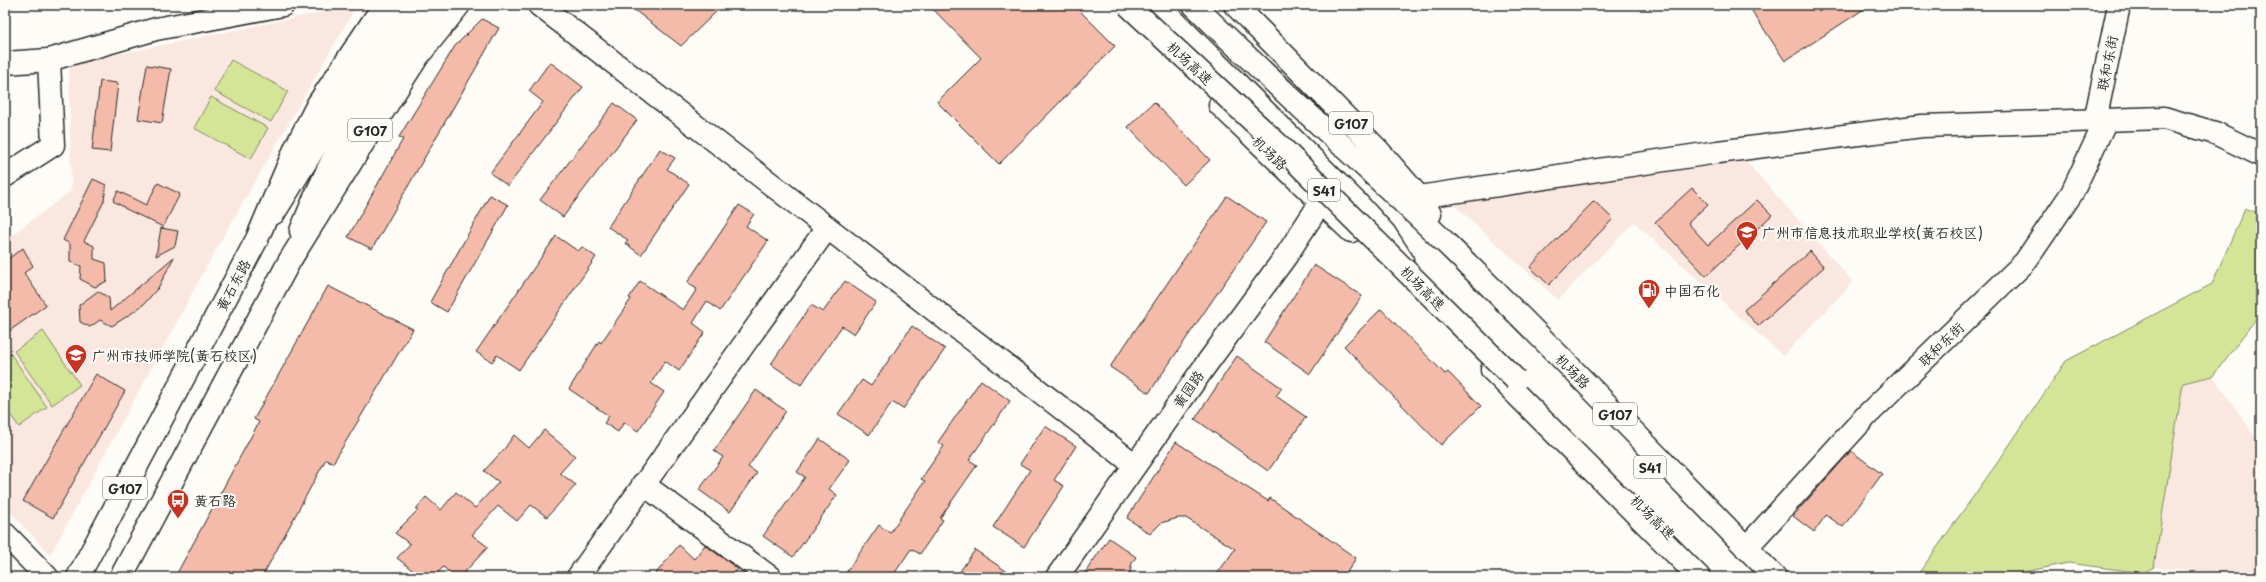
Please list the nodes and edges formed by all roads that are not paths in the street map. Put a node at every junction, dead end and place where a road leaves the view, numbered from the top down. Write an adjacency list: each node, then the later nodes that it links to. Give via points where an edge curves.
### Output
1 (283, 5): 14 (main road, via 156,29)
2 (384, 5): 22 (main road, G107, via 318,104 296,147)
3 (410, 5): 22 (main road, 黄石东路, via 352,89)
4 (434, 5): 24 (main road, via 381,78 340,145)
5 (459, 5): 24 (main road, G107, via 418,56)
6 (540, 5): 21 (main road)
7 (1119, 5): 20 (main road, 机场路)
8 (1128, 5): 37 (main road, 机场高速 / S41, bridge, via 1283,149)
9 (1158, 5): 25 (main road, 机场路, via 1372,220 1395,249)
10 (1177, 5): 38 (main road, S41, via 1508,323)
11 (1194, 5): 23 (main road, 机场路)
12 (1235, 5): 19 (main road, 机场路 / G107, via 1378,150)
13 (2118, 5): 16 (main road, 联和东街)
14 (49, 60): 15 (main road); 18 (main road, via 53,145)
15 (5, 63)
16 (2101, 120): 17 (main road, via 2164,118 2215,133); 19 (main road, via 1922,126 1718,152); 29 (main road, 联和东街, via 2072,192 2025,262 1867,415)
17 (2261, 155)
18 (5, 176)
19 (1419, 197): 23 (main road, 机场路 / G107)
20 (1321, 202): 25 (main road, 机场路); 26 (main road, 黄园路, via 1286,256)
21 (827, 228): 26 (main road); 27 (main road)
22 (257, 239): 31 (main road, 黄石东路 / G107)
23 (1455, 252): 29 (main road, 机场路 / G107)
24 (290, 260): 32 (main road, G107)
25 (1423, 300): 36 (main road, 机场路)
26 (1135, 465): 35 (main road, 黄园路)
27 (643, 484): 33 (main road); 34 (main road)
28 (5, 534): 30 (main road)
29 (1746, 548): 39 (main road, 机场路 / G107)
30 (47, 577)
31 (78, 577)
32 (120, 577)
33 (578, 577)
34 (770, 577)
35 (1057, 577)
36 (1699, 577)
37 (1713, 577)
38 (1758, 577)
39 (1775, 577)

